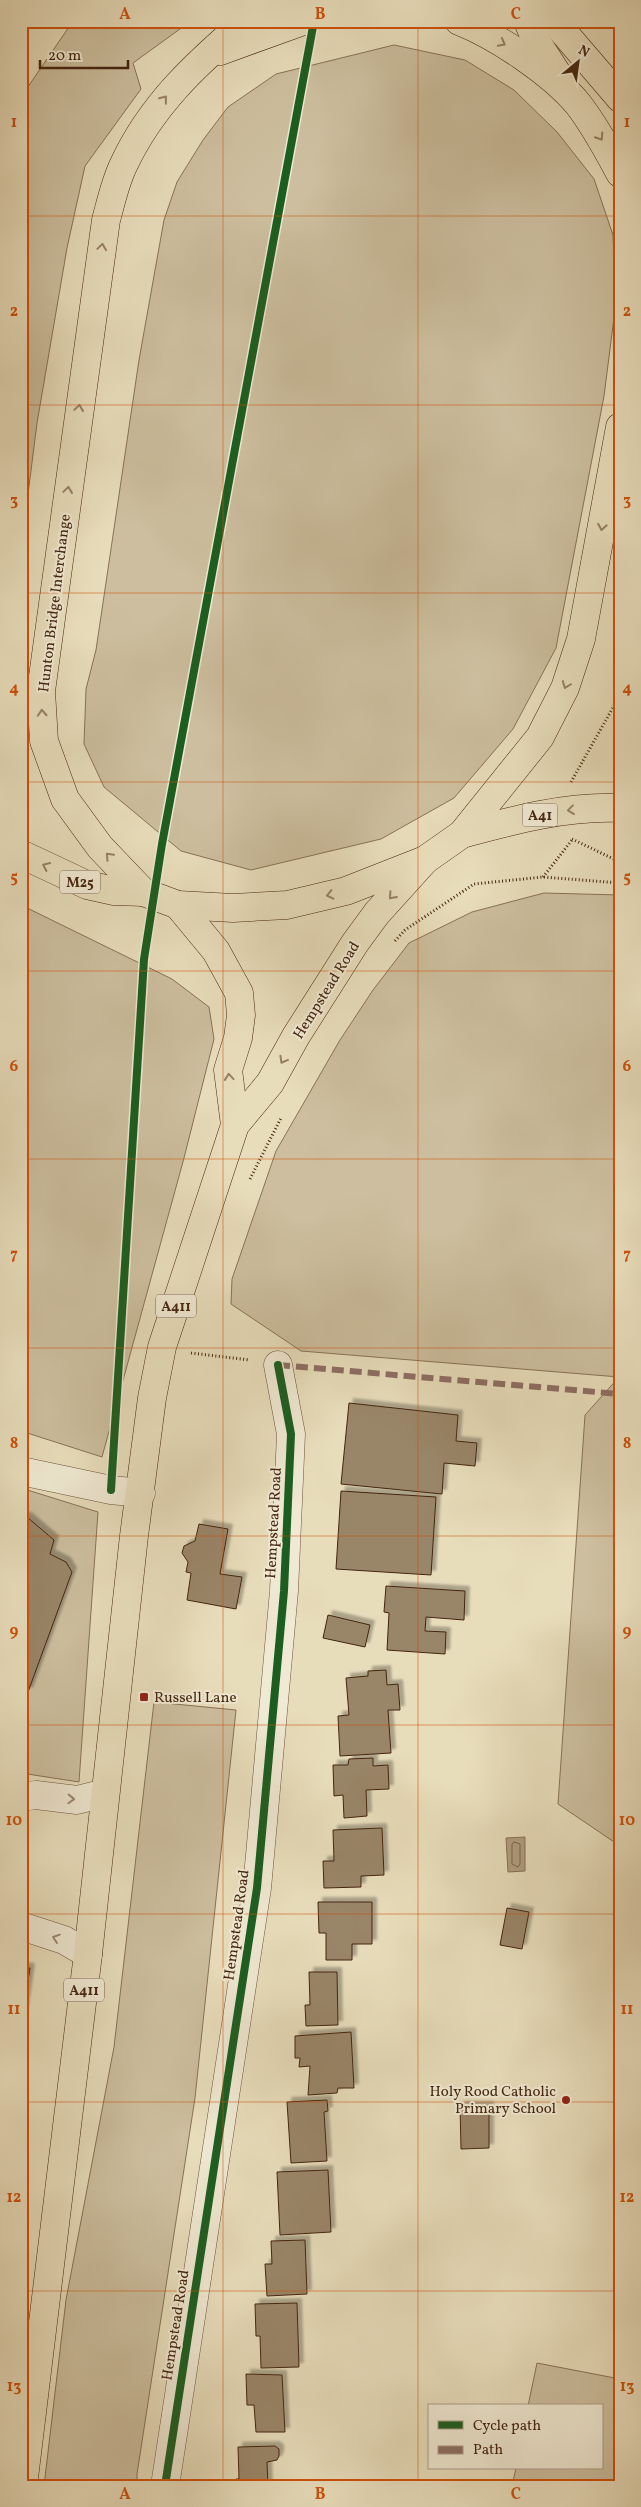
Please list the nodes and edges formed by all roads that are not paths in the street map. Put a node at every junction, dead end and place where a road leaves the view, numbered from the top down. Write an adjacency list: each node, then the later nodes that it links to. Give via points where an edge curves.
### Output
1 (246, 21): 6 (main road)
2 (303, 21): 6 (main road, Hunton Bridge Interchange)
3 (459, 21): 8 (main road, one-way to 8, via 512,48)
4 (528, 21): 8 (main road, via 536,41)
5 (554, 21): 7 (main road)
6 (204, 57): 11 (main road, Hunton Bridge Interchange, one-way to 6, via 106,220 122,167 145,123 178,82)
7 (620, 98)
8 (577, 103): 9 (main road, one-way to 9, via 603,140)
9 (620, 173)
10 (620, 427): 14 (main road, Hunton Bridge Interchange, one-way to 14, via 581,639 565,688 540,737)
11 (47, 642): 12 (main road); 17 (main road, Hunton Bridge Interchange, one-way to 11, via 100,847 65,799 44,741 41,691)
12 (21, 670)
13 (620, 808): 14 (main road, A41, one-way to 14, via 568,810 524,817)
14 (462, 834): 16 (main road, Hunton Bridge Interchange)
15 (21, 854): 17 (main road, M25, one-way to 15, via 86,885)
16 (425, 860): 18 (main road, Hunton Bridge Interchange, one-way to 18, via 346,891 287,905 233,908); 19 (main road, Hempstead Road / A411, one-way to 19, via 377,913 355,943 270,1083)
17 (142, 892): 18 (main road, Hunton Bridge Interchange)
18 (178, 905): 19 (main road, Hempstead Road / A411, one-way to 18, via 228,1070 238,1038 239,993 216,950)
19 (235, 1125): 22 (main road, Hempstead Road / A411, via 162,1347 152,1398)
20 (278, 1364): 28 (street, Hempstead Road, via 291,1434 284,1591 257,1888)
21 (21, 1471): 22 (street)
22 (141, 1493): 23 (main road, Hempstead Road / A411)
23 (105, 1792): 24 (street, one-way to 23, via 78,1800); 26 (main road, Hempstead Road / A411)
24 (29, 1796)
25 (21, 1926): 26 (street, one-way to 25, via 64,1940)
26 (88, 1954): 27 (main road, Hempstead Road / A411)
27 (23, 2486)
28 (165, 2486)

